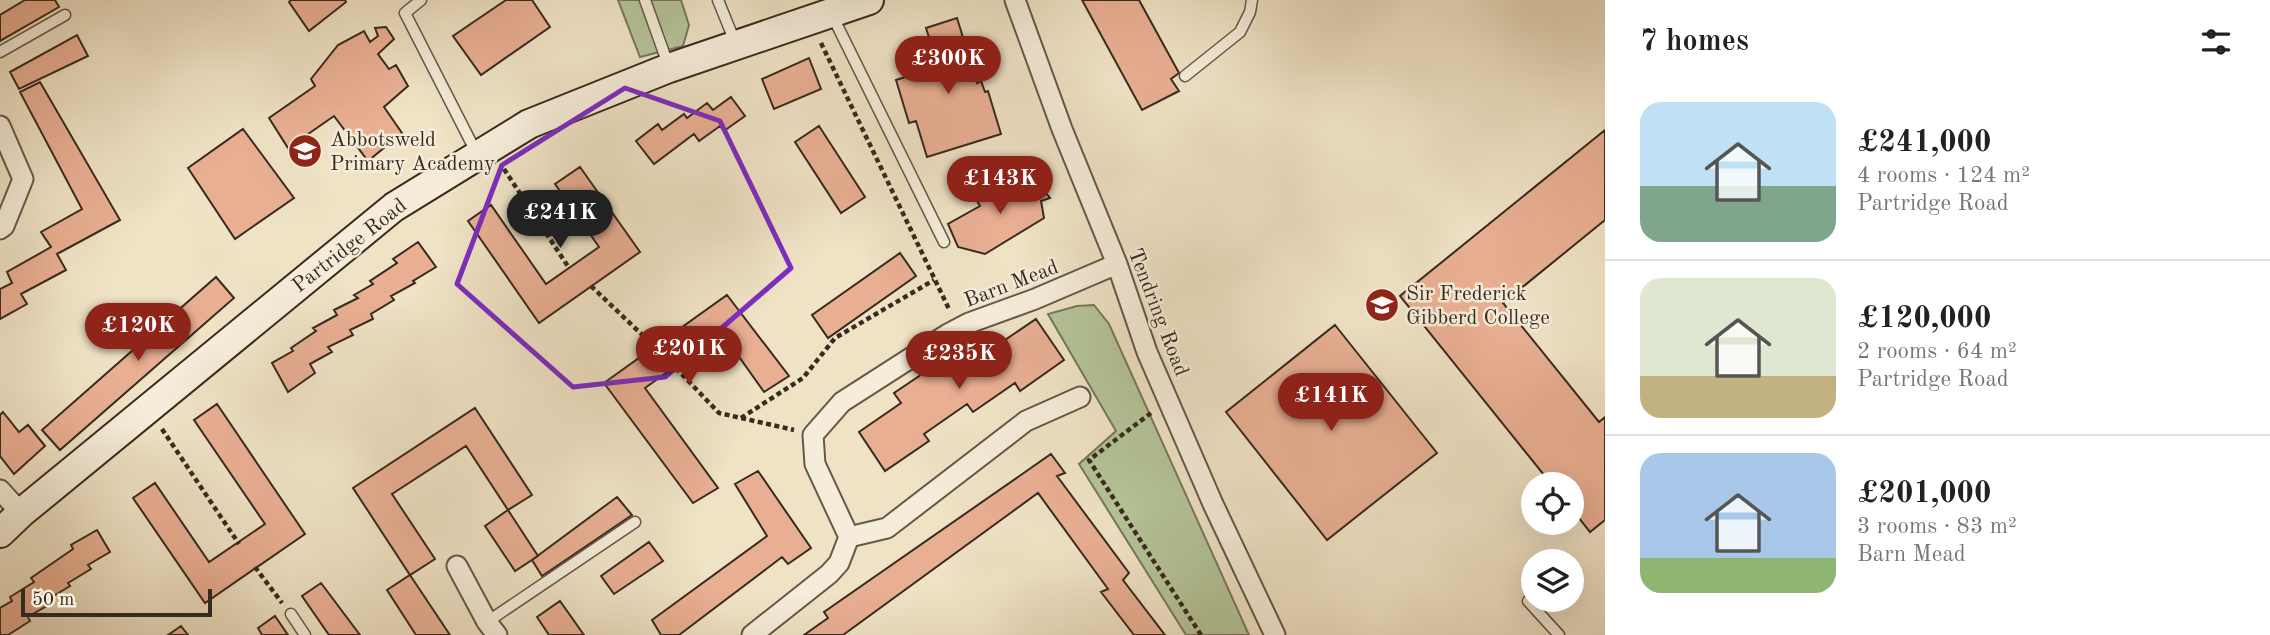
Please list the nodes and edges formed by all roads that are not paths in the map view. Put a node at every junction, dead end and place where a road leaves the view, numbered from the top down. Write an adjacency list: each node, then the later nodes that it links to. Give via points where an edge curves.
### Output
1 (421, 0): 14 (lane, via 405,13)
2 (645, 0): 11 (lane)
3 (718, 0): 9 (lane)
4 (869, 0): 7 (street, Partridge Road)
5 (1015, 0): 17 (street, Tendring Road)
6 (1252, 0): 12 (lane, via 1240,32)
7 (830, 10): 9 (street, Partridge Road); 16 (lane)
8 (65, 15): 10 (lane)
9 (736, 45): 11 (street, Partridge Road)
10 (0, 52)
11 (669, 68): 14 (street, Partridge Road, via 529,124)
12 (1185, 76)
13 (0, 126): 15 (street, via 23,179)
14 (484, 152): 20 (street, Partridge Road, via 394,207)
15 (0, 229)
16 (944, 242)
17 (1117, 264): 23 (street, Barn Mead, via 958,328 842,402 813,435 815,464); 30 (street, Tendring Road, via 1147,352)
18 (1080, 397): 23 (street, via 1026,421 887,528)
19 (0, 490): 20 (street)
20 (21, 513): 22 (street, Partridge Road)
21 (635, 522): 27 (lane)
22 (0, 533)
23 (849, 537): 29 (street, via 839,563 829,574)
24 (457, 566): 27 (street)
25 (1538, 612): 31 (lane)
26 (290, 614): 28 (lane)
27 (492, 628)
28 (304, 635)
29 (752, 635)
30 (1275, 635)
31 (1559, 635)

